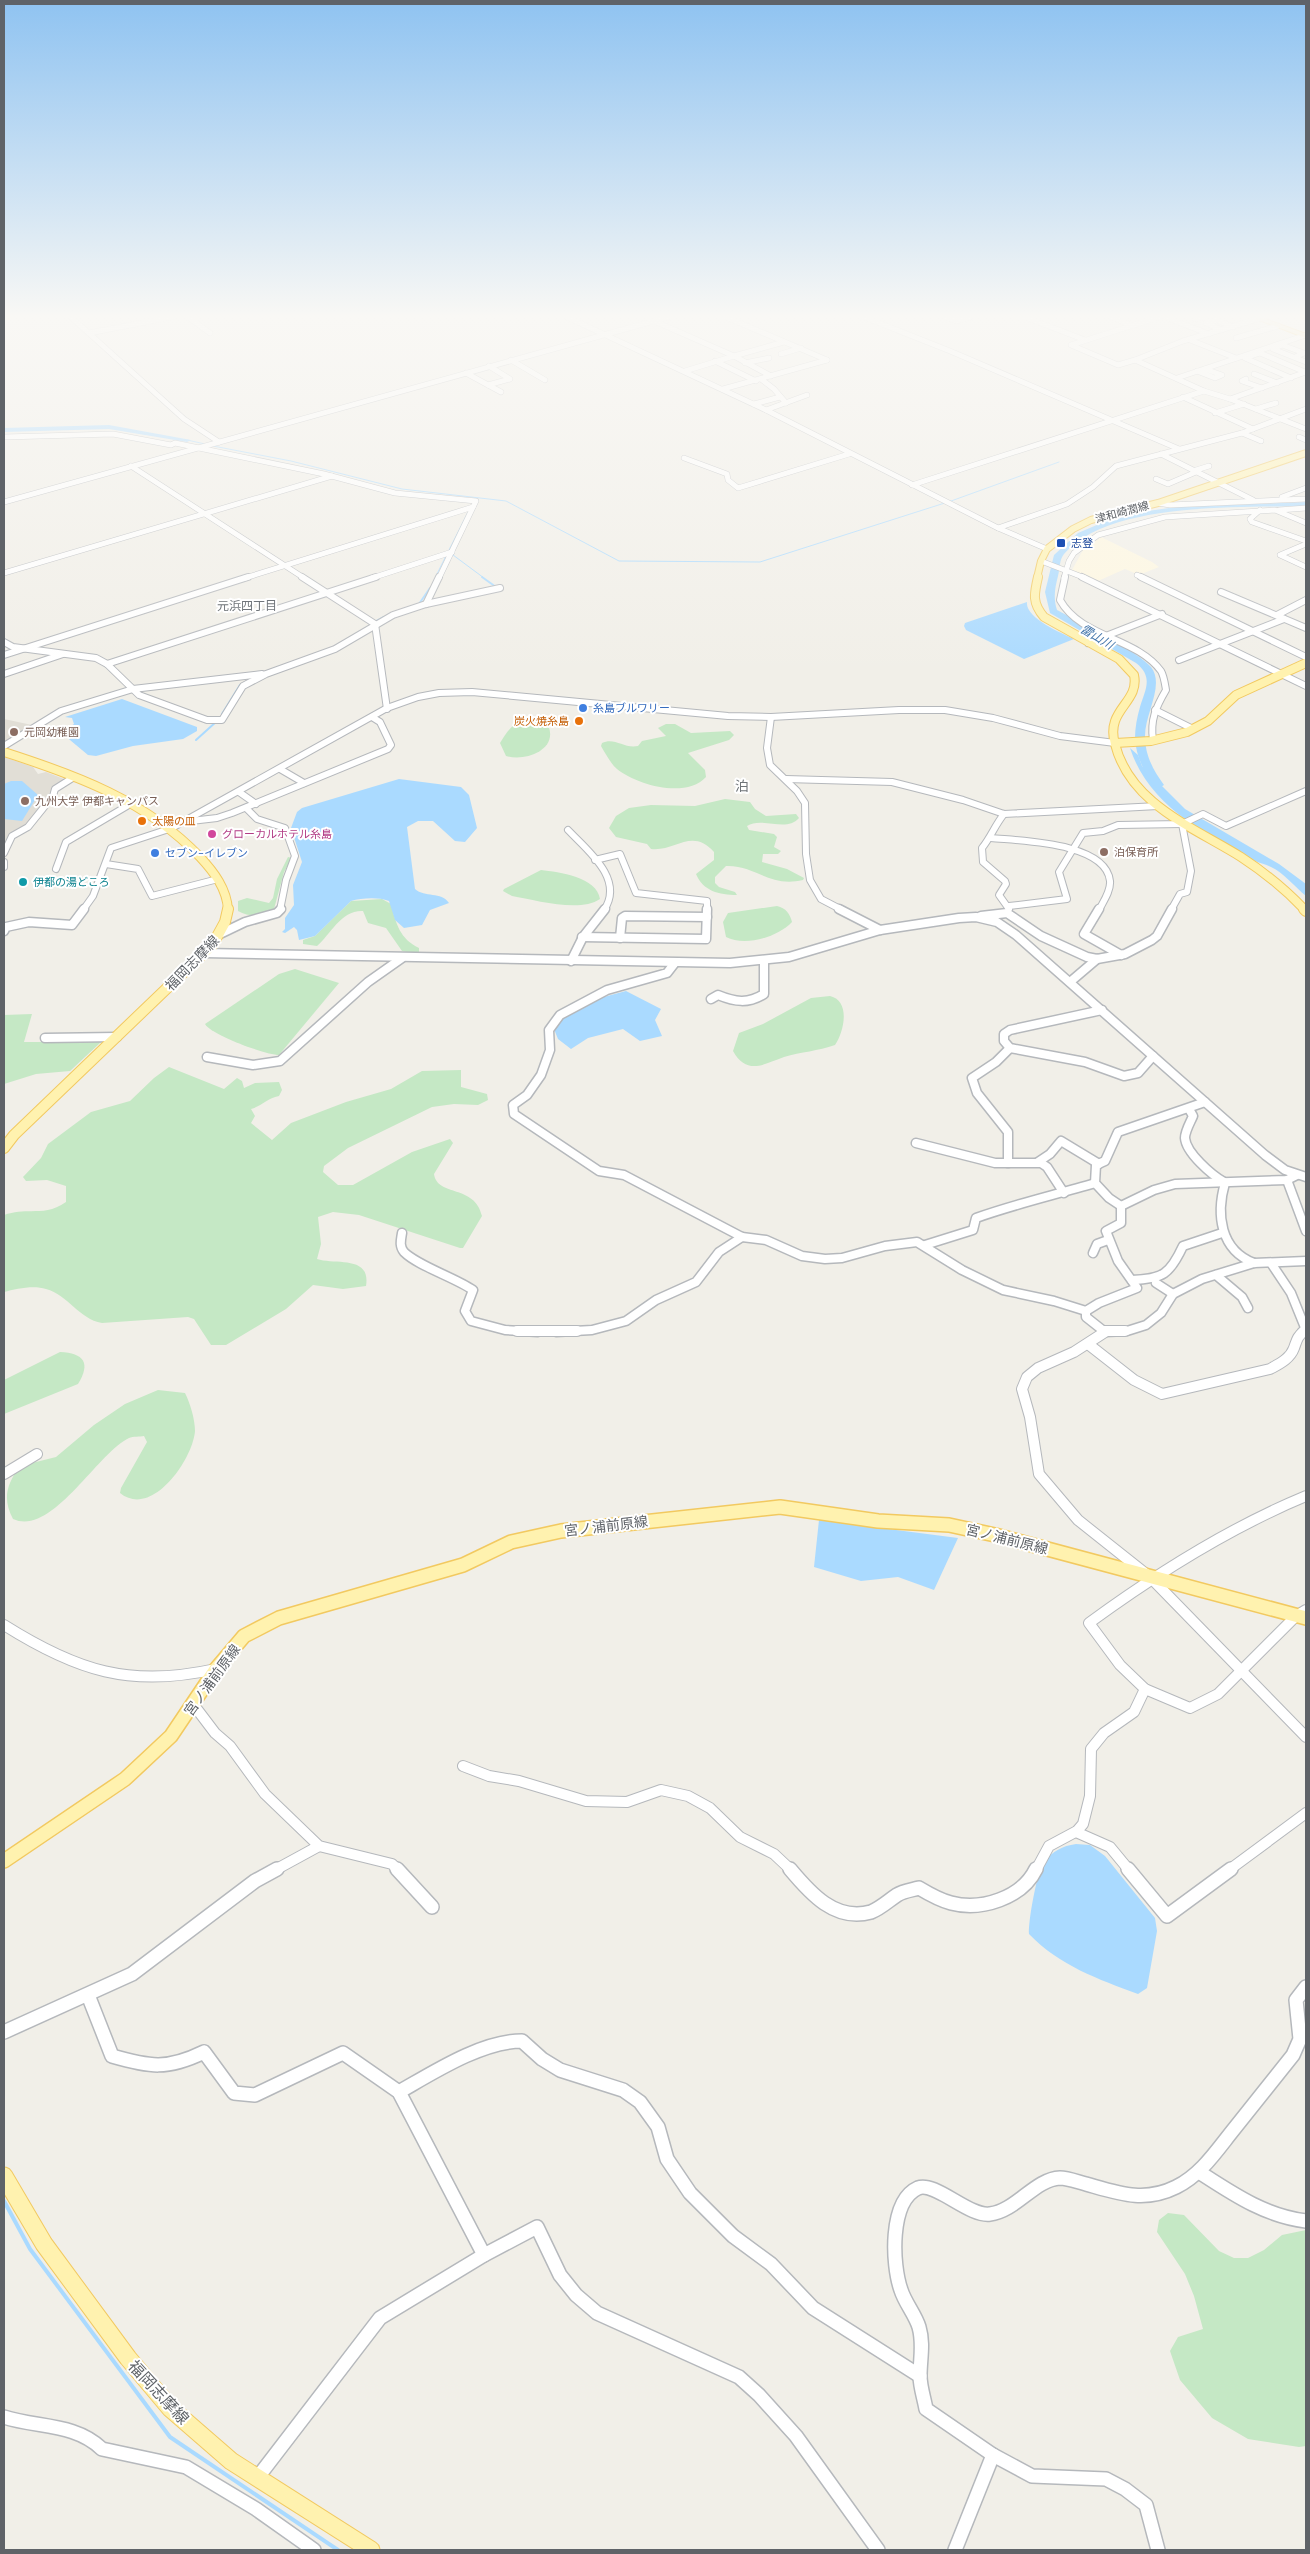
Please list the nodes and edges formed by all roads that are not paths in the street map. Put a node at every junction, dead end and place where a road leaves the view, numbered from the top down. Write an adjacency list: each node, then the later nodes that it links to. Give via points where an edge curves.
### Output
1 (34, 436): 10 (street)
2 (124, 436): 15 (street)
3 (211, 436): 14 (street)
4 (240, 436): 14 (street)
5 (815, 436): 18 (street)
6 (1061, 436): 27 (street)
7 (1149, 436): 16 (street)
8 (1229, 436): 16 (street)
9 (1250, 436): 13 (street)
10 (4, 437)
11 (1299, 437): 12 (street)
12 (1306, 440)
13 (1261, 441)
14 (219, 442): 15 (street)
15 (198, 448): 21 (street); 24 (street)
16 (1179, 449): 19 (street)
17 (1306, 453): 26 (main road, 津和崎潤線)
18 (849, 454): 20 (street, via 738,488 728,480 727,474); 27 (street)
19 (1162, 454): 23 (street); 41 (street, via 1116,466 1067,504)
20 (684, 458)
21 (132, 466): 31 (street); 38 (street)
22 (1209, 466): 23 (street)
23 (1195, 472): 25 (street, via 1168,484); 26 (street)
24 (332, 476): 34 (street, via 395,493); 38 (street)
25 (1156, 479)
26 (1217, 482): 32 (street); 33 (main road, 津和崎潤線)
27 (912, 485): 41 (street)
28 (1306, 488): 30 (street)
29 (1306, 499): 30 (street)
30 (1274, 500): 32 (street)
31 (4, 502)
32 (1256, 502): 33 (street); 36 (street)
33 (1158, 503): 43 (main road, 津和崎潤線, via 1091,520 1068,532)
34 (472, 504): 39 (street); 46 (street)
35 (1306, 508): 37 (street)
36 (1260, 510): 37 (street); 42 (street, via 1250,519 1252,522); 48 (street, via 1165,517 1117,529 1098,535 1082,546 1069,560)
37 (1276, 510): 40 (street)
38 (205, 514): 46 (street); 49 (street)
39 (470, 517): 44 (street)
40 (1306, 523)
41 (998, 528): 43 (street)
42 (1306, 543): 47 (street, via 1280,554)
43 (1047, 549): 45 (main road, 津和崎潤線)
44 (449, 552): 52 (street); 55 (street)
45 (1041, 561): 48 (street); 64 (main road, 津和崎潤線, via 1033,593 1036,608 1050,622)
46 (284, 565): 52 (street); 66 (street)
47 (1306, 567)
48 (1066, 570): 56 (street); 62 (street, via 1060,594 1062,604 1077,620)
49 (4, 573)
50 (1137, 575): 61 (street)
51 (498, 589): 55 (street)
52 (325, 592): 59 (street); 71 (street)
53 (1220, 592): 57 (street)
54 (1306, 600): 57 (street)
55 (426, 604): 59 (street)
56 (1162, 614): 62 (street); 65 (street)
57 (1277, 615): 58 (street)
58 (1284, 618): 60 (street); 61 (street)
59 (373, 623): 75 (street, via 335,649); 79 (street)
60 (1306, 628)
61 (1252, 631): 65 (street); 69 (street)
62 (1108, 635): 64 (street); 80 (street, via 1148,657 1162,672 1166,690)
63 (4, 642): 66 (street)
64 (1088, 643): 85 (main road, 津和崎潤線, via 1127,665 1133,673 1136,686 1132,696 1112,725)
65 (1221, 643): 70 (street); 76 (street)
66 (23, 648): 67 (street); 68 (street)
67 (67, 653): 71 (street, via 96,658); 73 (street)
68 (4, 655)
69 (1306, 657)
70 (1180, 660)
71 (107, 664): 78 (street)
72 (1306, 664): 76 (main road)
73 (4, 674)
74 (256, 674): 75 (street); 78 (street)
75 (266, 674): 78 (street, via 243,686 222,720 208,720 139,695)
76 (1283, 674): 77 (street); 83 (main road, via 1235,696 1209,720)
77 (1306, 686)
78 (133, 689): 86 (street, via 61,711)
79 (387, 708): 81 (street); 82 (street, via 418,696 462,691)
80 (1156, 710): 83 (street); 84 (street)
81 (372, 717): 88 (street); 91 (street, via 380,722 390,748)
82 (770, 717): 85 (street, via 945,710 993,718 1060,736); 90 (street, via 770,765)
83 (1193, 729): 84 (main road)
84 (1151, 741): 85 (main road)
85 (1116, 743): 96 (main road, 津和崎潤線, via 1125,771)
86 (4, 746)
87 (4, 752): 89 (main road, 福岡志摩線)
88 (280, 769): 91 (street); 93 (street)
89 (74, 777): 94 (main road, 福岡志摩線); 105 (street, via 55,789 28,827 12,836)
90 (786, 779): 98 (street, via 892,782); 116 (street, via 805,803 806,854 814,891 821,899)
91 (304, 783): 95 (street)
92 (1306, 791): 100 (street, via 1226,826 1203,814)
93 (239, 792): 95 (street); 99 (street)
94 (132, 803): 101 (main road, 福岡志摩線); 110 (street, via 66,842)
95 (256, 804): 97 (street)
96 (1158, 806): 98 (street); 100 (main road, 津和崎潤線)
97 (246, 808): 99 (street, via 217,818); 118 (street, via 257,819 285,828 295,856 294,862 286,880 282,908 277,913 245,922)
98 (1004, 814): 103 (street, via 994,827)
99 (186, 821): 101 (street)
100 (1183, 823): 104 (street, via 1118,825 1103,831 1083,833); 113 (main road, 津和崎潤線, via 1265,875); 122 (street, via 1191,871 1187,892 1180,894 1157,936)
101 (172, 828): 108 (street, via 112,848); 111 (main road, 福岡志摩線)
102 (568, 830): 106 (street)
103 (991, 838): 104 (street); 112 (street, via 982,848 983,862 1005,882 999,895)
104 (1073, 849): 112 (street, via 1059,872 1067,898); 122 (street, via 1104,868 1110,882 1084,934)
105 (4, 853)
106 (595, 860): 114 (street, via 618,854 635,892 707,901); 119 (street, via 610,880 612,897)
107 (4, 862): 109 (street)
108 (106, 864): 111 (street, via 138,869 152,896); 117 (street, via 92,896 72,925 29,922 6,927)
109 (4, 867)
110 (56, 869)
111 (218, 879): 118 (main road, 福岡志摩線, via 228,899)
112 (1008, 909): 115 (street); 124 (street, via 1041,936)
113 (1306, 911)
114 (707, 917): 120 (street, via 625,916); 120 (street, via 706,939)
115 (976, 917): 116 (street); 128 (street, via 1005,927)
116 (880, 930): 126 (street, via 801,954)
117 (4, 931)
118 (220, 934): 121 (main road, 福岡志摩線)
119 (582, 937): 120 (street); 125 (street)
120 (620, 938)
121 (205, 953): 123 (street); 131 (main road, 福岡志摩線)
122 (1121, 955): 124 (street)
123 (403, 958): 125 (street); 135 (street, via 368,982 280,1061 265,1066 233,1064)
124 (1098, 959): 128 (street)
125 (571, 961): 127 (street)
126 (764, 961): 127 (street); 129 (street, via 764,994 744,1003 731,1002 718,995)
127 (674, 964): 153 (street, via 667,973 608,990 560,1015 549,1030 550,1050 541,1075 527,1095 513,1105 512,1112 599,1171 624,1175)
128 (1070, 982): 130 (street)
129 (712, 999)
130 (1102, 1010): 133 (street, via 1010,1030 1003,1037); 134 (street)
131 (117, 1037): 132 (street); 139 (main road, 福岡志摩線)
132 (45, 1038)
133 (1010, 1048): 134 (street, via 1085,1062 1124,1076 1138,1073); 141 (street, via 972,1078 977,1093 1008,1132)
134 (1153, 1056): 136 (street)
135 (207, 1057)
136 (1205, 1102): 137 (street); 143 (street, via 1265,1155)
137 (1189, 1109): 142 (street, via 1118,1132 1105,1161); 146 (street, via 1193,1116 1185,1136 1186,1143 1206,1167)
138 (916, 1143): 141 (street, via 995,1163)
139 (4, 1148)
140 (1038, 1162): 141 (street); 142 (street, via 1061,1141); 148 (street, via 1047,1167)
141 (1008, 1163)
142 (1099, 1164): 147 (street, via 1096,1165)
143 (1297, 1175): 144 (street); 145 (street)
144 (1306, 1177)
145 (1287, 1180): 146 (street); 150 (street)
146 (1225, 1182): 149 (street, via 1175,1184); 152 (street, via 1221,1205)
147 (1095, 1183): 148 (street); 149 (street)
148 (1064, 1193): 155 (street, via 1006,1206 976,1218 974,1230 966,1234)
149 (1121, 1206): 154 (street, via 1121,1224 1106,1231)
150 (1306, 1231)
151 (402, 1233): 153 (street, via 400,1244 403,1251 472,1290 465,1311 471,1321 500,1330 545,1332 625,1321 660,1298 695,1283 706,1273 718,1253)
152 (1222, 1233): 158 (street, via 1246,1261); 162 (street, via 1183,1246 1173,1267)
153 (742, 1237): 155 (street, via 766,1240 802,1256 825,1259 897,1244 917,1242)
154 (1108, 1240): 156 (street, via 1097,1244); 161 (street, via 1116,1261)
155 (925, 1245): 166 (street, via 962,1270 1003,1290)
156 (1093, 1253)
157 (1306, 1261): 159 (street)
158 (1254, 1263): 159 (street); 160 (street)
159 (1272, 1263): 167 (street, via 1292,1294)
160 (1216, 1275): 164 (street); 165 (street, via 1242,1297)
161 (1132, 1280): 162 (street); 163 (street)
162 (1156, 1281): 163 (street); 164 (street)
163 (1137, 1288): 166 (street)
164 (1173, 1294): 168 (street, via 1167,1309 1153,1322 1135,1330)
165 (1248, 1308)
166 (1086, 1311): 168 (street, via 1086,1317)
167 (1306, 1330): 169 (street, via 1296,1338 1294,1349 1286,1360 1270,1369 1162,1394 1154,1393 1119,1370)
168 (1105, 1332): 169 (street)
169 (1088, 1344): 173 (street, via 1038,1368 1027,1377 1022,1389 1037,1466 1046,1483 1078,1520)
170 (36, 1454): 171 (street)
171 (4, 1474)
172 (1306, 1496): 173 (street, via 1277,1508)
173 (1151, 1578): 174 (main road, 宮ノ浦前原線); 176 (main road, 宮ノ浦前原線, via 949,1525 878,1521 780,1507 698,1514 561,1531 510,1542 462,1565 279,1618 244,1636); 177 (street); 178 (street, via 1089,1623 1120,1665)
174 (1303, 1615): 177 (street)
175 (4, 1625): 176 (street, via 48,1653 120,1675 164,1679 193,1676)
176 (216, 1669): 179 (main road, 宮ノ浦前原線)
177 (1241, 1669): 178 (street, via 1218,1694 1190,1708); 180 (street)
178 (1145, 1688): 183 (street, via 1134,1714 1104,1733 1091,1748 1090,1795 1085,1820)
179 (193, 1704): 184 (street, via 215,1733 230,1746 265,1794); 185 (main road, 宮ノ浦前原線, via 171,1736 125,1779)
180 (1306, 1737)
181 (463, 1766): 183 (street, via 489,1776 519,1781 586,1801 627,1802 661,1790 688,1796 710,1808 740,1837 774,1854 829,1908 850,1914 870,1912 898,1894 919,1888 948,1903 961,1905 1004,1897 1027,1884 1044,1851 1055,1840)
182 (1306, 1813): 183 (street, via 1167,1916 1110,1847)
183 (1076, 1832)
184 (319, 1846): 186 (street, via 392,1864); 188 (street, via 255,1881 132,1974)
185 (4, 1861)
186 (432, 1907)
187 (1306, 1987): 191 (street, via 1296,2000 1300,2039 1293,2055)
188 (88, 1995): 189 (street); 190 (street, via 112,2056 152,2068 179,2064 204,2052 234,2093 255,2095 343,2053)
189 (4, 2032)
190 (399, 2092): 194 (street); 195 (street, via 470,2055 506,2042 522,2041 542,2060 560,2070 623,2090 650,2113 658,2127 667,2159 690,2193 733,2236 771,2264 814,2308)
191 (1199, 2172): 193 (street, via 1256,2208 1287,2220); 195 (street, via 1185,2184 1143,2198 1122,2196 1060,2178 1040,2186 1002,2212 988,2215 958,2204 929,2187 918,2188 907,2198 894,2236 897,2274 918,2327 923,2359)
192 (4, 2176): 198 (main road, 福岡志摩線, via 44,2244 128,2358 170,2408 231,2461)
193 (1306, 2221)
194 (484, 2255): 198 (street, via 380,2318); 201 (street, via 538,2227 555,2269 578,2300 597,2313 739,2377 785,2422)
195 (920, 2376): 197 (street, via 926,2409)
196 (4, 2417): 199 (street, via 93,2438 102,2449 186,2467 256,2509)
197 (993, 2455): 202 (street); 203 (street, via 1032,2476 1106,2479 1125,2489 1146,2505)
198 (258, 2477): 200 (main road, 福岡志摩線)
199 (314, 2550)
200 (371, 2550)
201 (878, 2550)
202 (955, 2550)
203 (1158, 2550)

